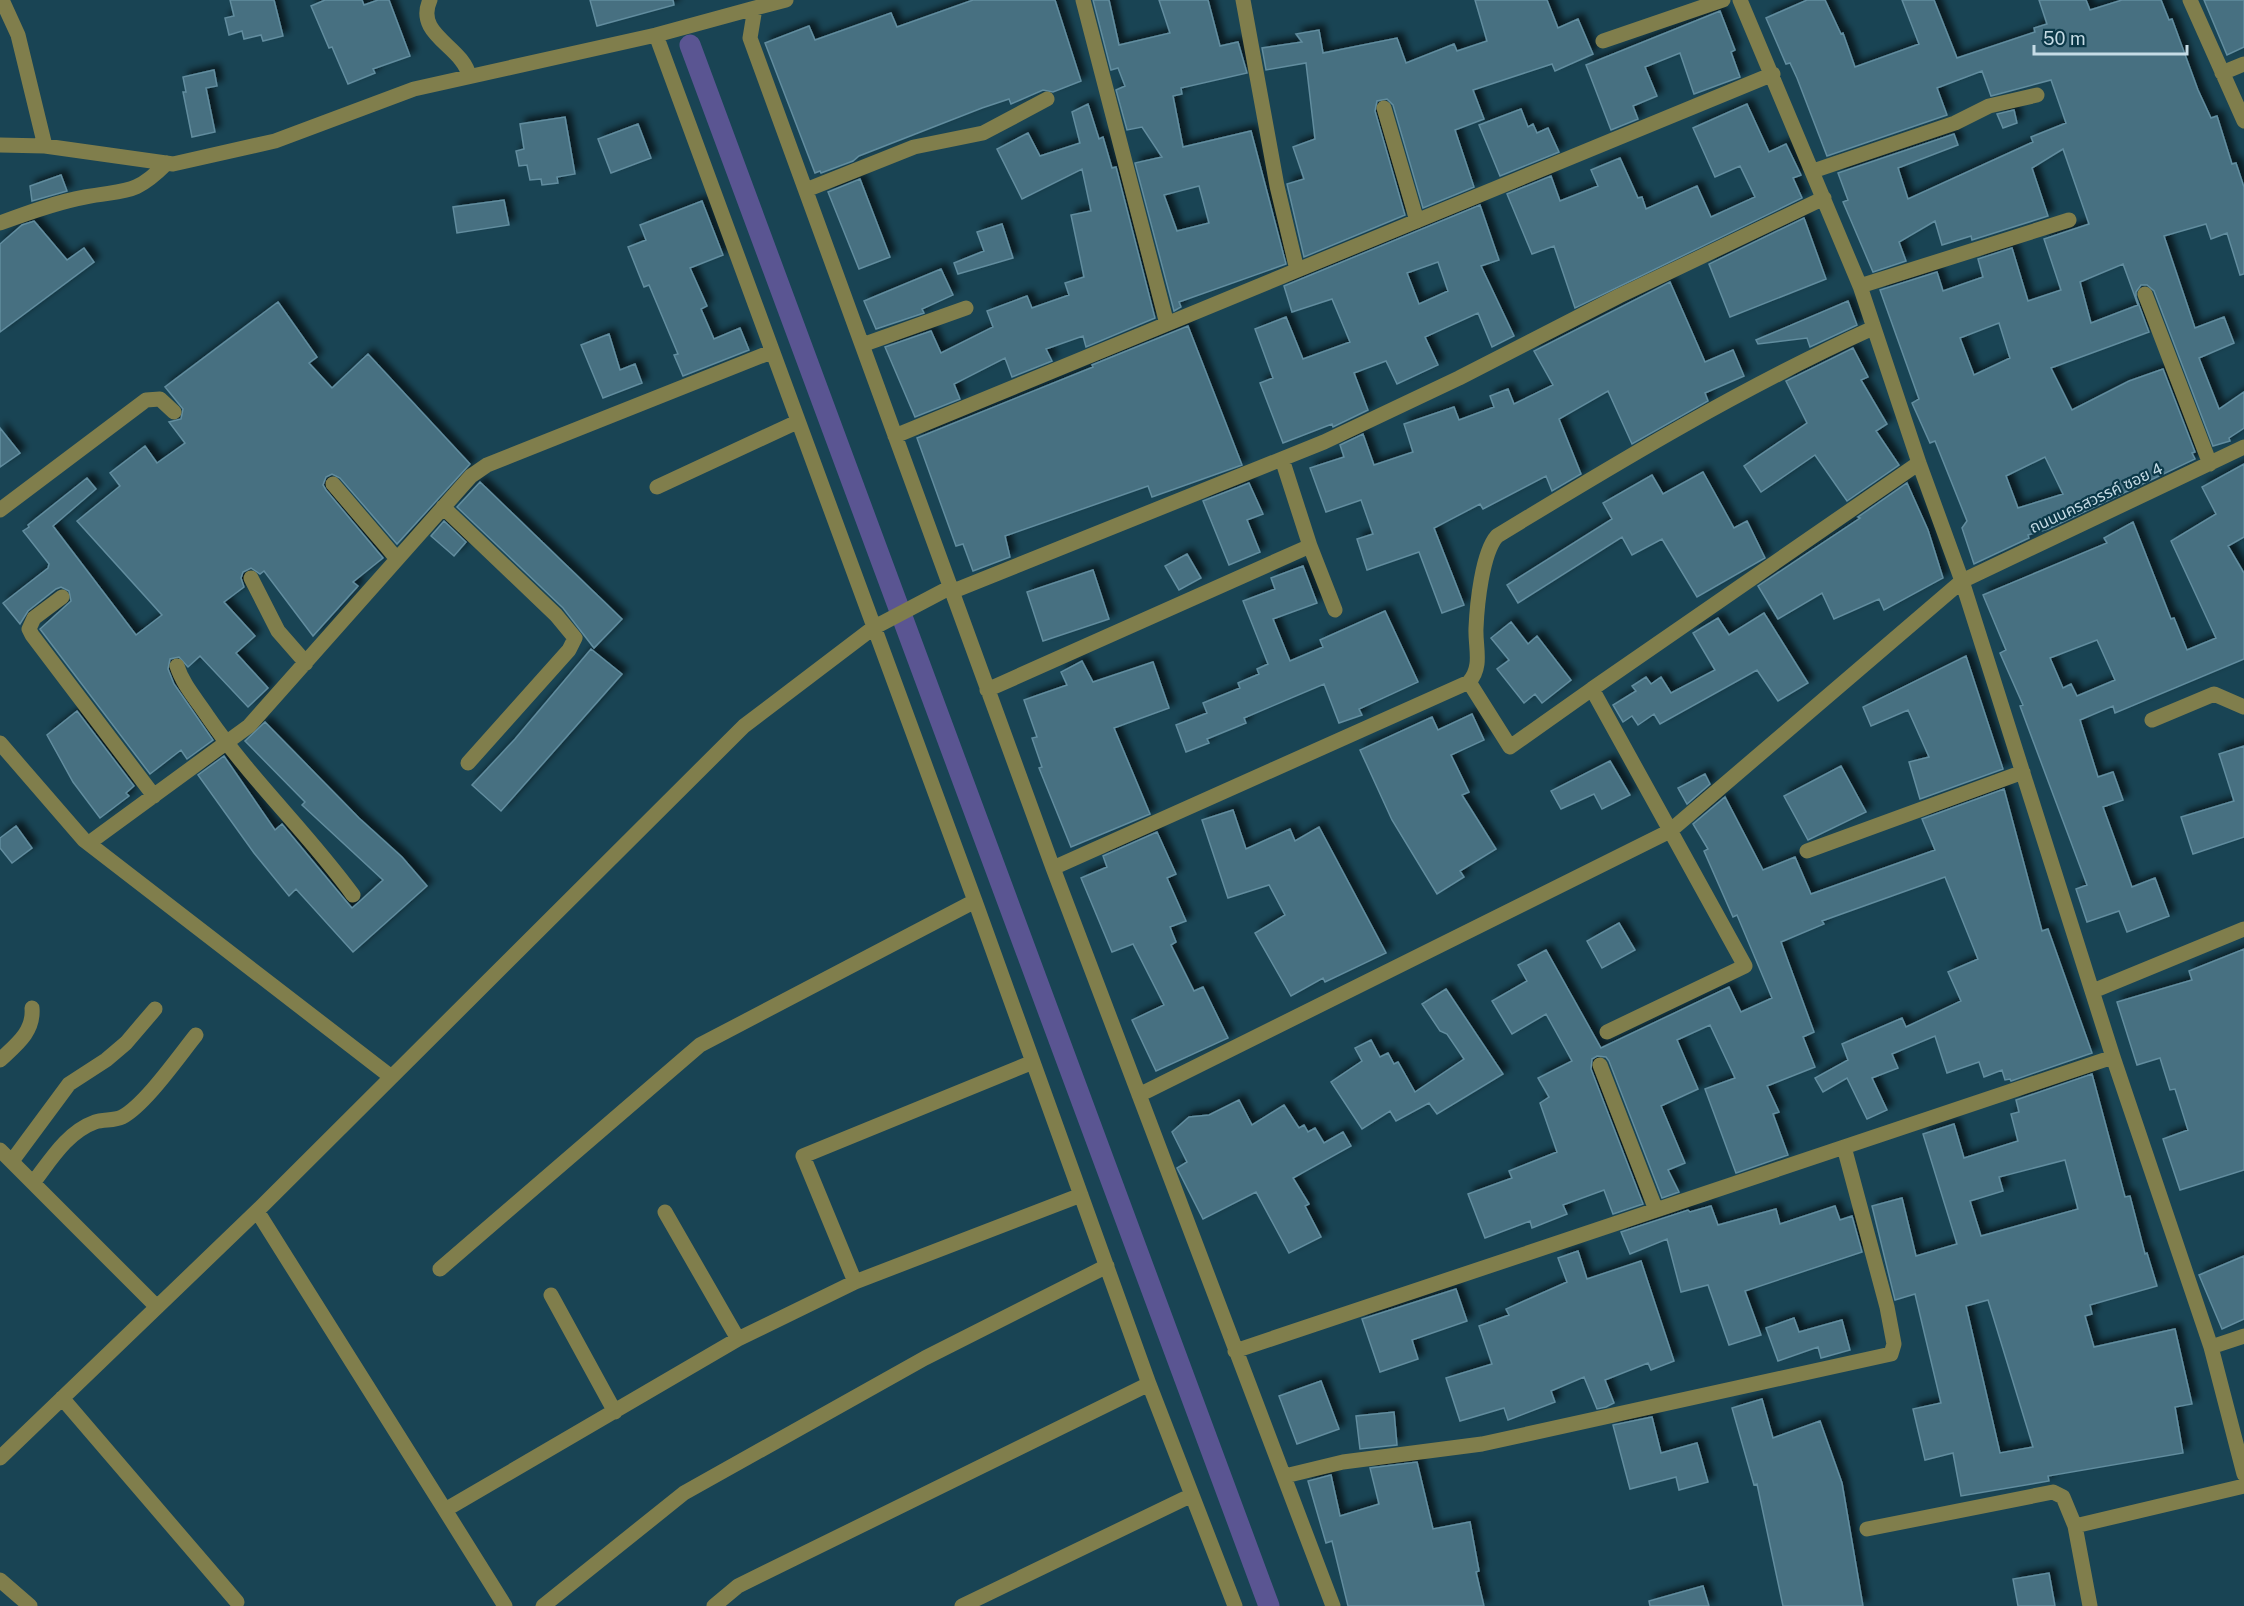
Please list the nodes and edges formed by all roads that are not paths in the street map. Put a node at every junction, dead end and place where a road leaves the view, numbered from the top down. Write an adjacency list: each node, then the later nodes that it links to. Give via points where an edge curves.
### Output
1 (2, 0): 22 (street, via 18,35)
2 (430, 0): 16 (street, via 426,15 430,26 461,57)
3 (786, 0): 10 (street)
4 (1083, 0): 34 (street)
5 (1243, 0): 30 (street, via 1277,186)
6 (1723, 0): 12 (street)
7 (1740, 0): 15 (street)
8 (2190, 0): 14 (street)
9 (735, 7): 10 (street); 11 (street)
10 (755, 8): 25 (street, via 750,38)
11 (656, 35): 16 (street); 37 (street)
12 (1603, 41)
13 (2244, 64): 14 (street)
14 (2222, 73): 20 (street)
15 (1773, 74): 24 (street); 28 (street)
16 (469, 76): 23 (street, via 414,88 274,141)
17 (2037, 95): 24 (street, via 1989,106 1955,123)
18 (1047, 99): 25 (street, via 982,132 914,147)
19 (1384, 108): 28 (street)
20 (2244, 121)
21 (0, 145): 22 (street)
22 (45, 146): 23 (street)
23 (167, 163): 29 (street, via 135,189 84,197)
24 (1813, 171): 26 (street)
25 (806, 190): 36 (street)
26 (1824, 198): 31 (street); 42 (street, via 1459,378)
27 (2069, 220): 31 (street)
28 (1417, 221): 30 (street)
29 (0, 224)
30 (1298, 270): 34 (street)
31 (1860, 286): 35 (street)
32 (2145, 294): 44 (street)
33 (966, 308): 36 (street)
34 (1167, 324): 40 (street)
35 (1873, 328): 43 (street); 59 (street, via 1719,404 1497,536 1485,566 1476,627 1478,665)
36 (862, 345): 40 (street)
37 (771, 352): 39 (street); 47 (street, via 487,465 471,476)
38 (174, 412): 48 (street, via 160,399 146,400)
39 (797, 422): 46 (street); 56 (street)
40 (895, 436): 53 (street)
41 (2244, 447): 44 (street, ถนนนครสวรรค์ ซอย 4)
42 (1282, 459): 49 (street); 53 (street)
43 (1919, 463): 52 (street); 60 (street)
44 (2210, 464): 52 (street, ถนนนครสวรรค์ ซอย 4)
45 (333, 484): 50 (street)
46 (657, 487)
47 (443, 507): 50 (street); 66 (street, via 533,591 575,638 569,650)
48 (0, 510)
49 (1310, 546): 55 (street); 61 (street)
50 (397, 559): 57 (street)
51 (251, 578): 57 (street, via 278,631)
52 (1962, 581): 67 (street); 69 (street, ถนนนครสวรรค์ ซอย 4)
53 (950, 590): 56 (street); 61 (street)
54 (62, 597): 68 (street, via 34,618 32,635)
55 (1335, 610)
56 (873, 628): 74 (street); 85 (street, via 744,726)
57 (306, 663): 65 (street, via 249,726)
58 (177, 666): 65 (street)
59 (1469, 682): 60 (street, via 1510,747); 72 (street)
60 (1592, 689): 69 (street)
61 (987, 690): 72 (street)
62 (2244, 707): 63 (street, via 2214,694)
63 (2152, 720)
64 (0, 743): 70 (street)
65 (226, 744): 68 (street); 73 (street, via 327,859)
66 (468, 764)
67 (2023, 772): 71 (street); 76 (street)
68 (154, 796): 70 (street)
69 (1670, 831): 79 (street, via 1745,966); 86 (street, ถนนนครสวรรค์ ซอย 4)
70 (88, 843): 85 (street)
71 (1807, 851)
72 (1053, 868): 86 (street)
73 (353, 896)
74 (975, 901): 83 (street); 96 (street, via 700,1045)
75 (2244, 929): 76 (street)
76 (2093, 991): 81 (street)
77 (32, 1008): 82 (street, via 33,1020 27,1032)
78 (155, 1009): 89 (street, via 126,1043 69,1084)
79 (1607, 1032)
80 (196, 1035): 90 (street, via 123,1117 95,1122 71,1137)
81 (2113, 1058): 87 (street); 102 (street)
82 (0, 1059)
83 (1033, 1062): 91 (street); 97 (street, via 803,1156)
84 (1600, 1065): 92 (street)
85 (390, 1076): 93 (street)
86 (1139, 1095): 103 (street)
87 (1844, 1147): 92 (street); 109 (street, via 1887,1307 1894,1344 1891,1354 1482,1444 1342,1462)
88 (0, 1150): 89 (street)
89 (12, 1161): 90 (street)
90 (33, 1183): 99 (street)
91 (1081, 1195): 95 (street); 97 (street)
92 (1656, 1210): 103 (street)
93 (257, 1211): 99 (street); 112 (street)
94 (665, 1212): 101 (street)
95 (1107, 1266): 104 (street); 119 (street, via 925,1358 684,1493)
96 (440, 1269)
97 (855, 1282): 101 (street)
98 (551, 1295): 106 (street)
99 (156, 1306): 105 (street)
100 (2244, 1336): 102 (street)
101 (738, 1339): 106 (street)
102 (2211, 1347): 108 (street)
103 (1235, 1351): 109 (street)
104 (1149, 1384): 111 (street); 120 (street, via 738,1586)
105 (62, 1398): 107 (street); 116 (street)
106 (615, 1412): 112 (street)
107 (0, 1458)
108 (2244, 1474)
109 (1285, 1476): 123 (street)
110 (2244, 1486): 113 (street)
111 (1192, 1495): 121 (street); 122 (street)
112 (445, 1510): 118 (street)
113 (2075, 1526): 114 (street, via 2062,1497 2053,1492); 124 (street)
114 (1867, 1529)
115 (0, 1580): 117 (street)
116 (237, 1602)
117 (30, 1606)
118 (506, 1606)
119 (543, 1606)
120 (714, 1606)
121 (962, 1606)
122 (1235, 1606)
123 (1333, 1606)
124 (2091, 1606)

